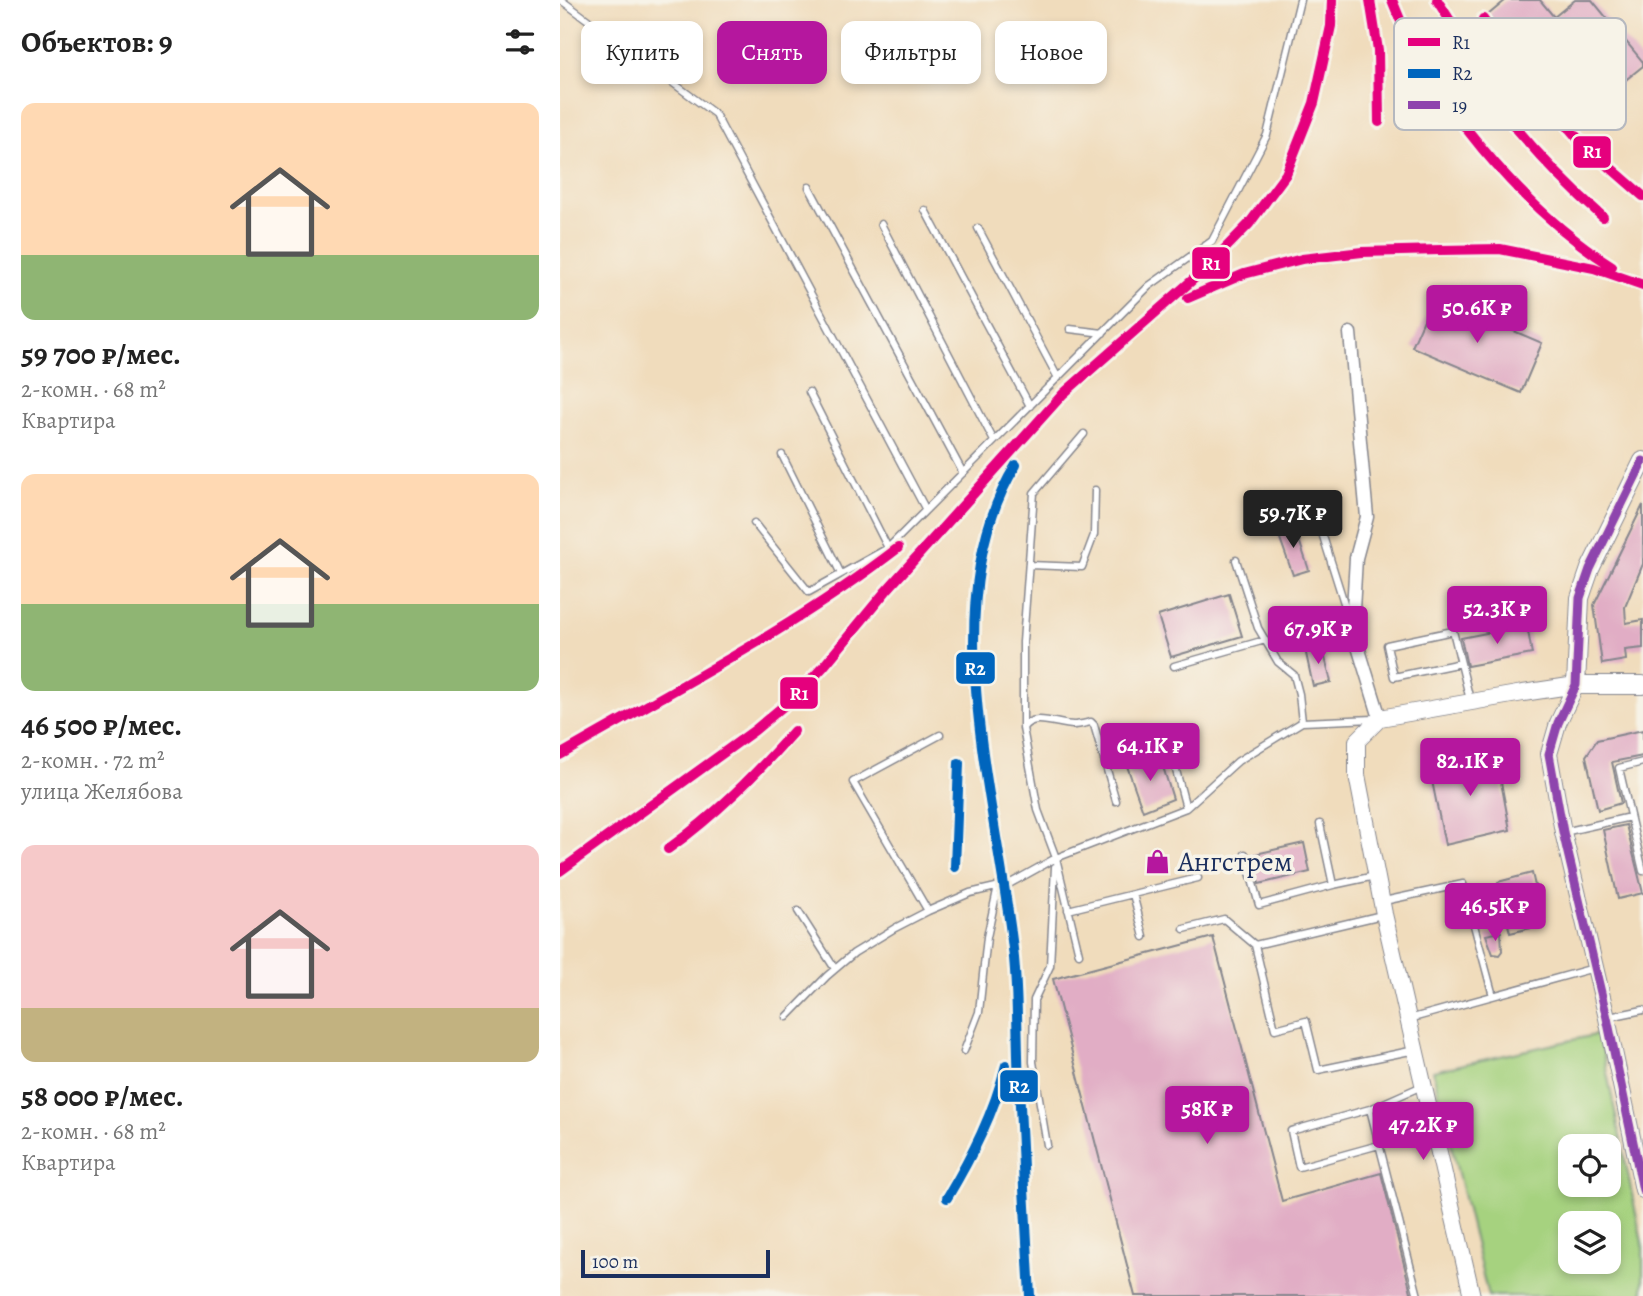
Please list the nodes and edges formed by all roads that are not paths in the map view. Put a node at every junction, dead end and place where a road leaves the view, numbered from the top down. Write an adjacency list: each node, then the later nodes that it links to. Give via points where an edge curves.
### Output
1 (561, 0): 19 (lane, via 715,114)
2 (1300, 0): 8 (lane, via 1267,135 1212,241 1149,286)
3 (809, 187): 17 (lane)
4 (925, 210): 12 (lane)
5 (881, 224): 14 (lane)
6 (978, 228): 10 (lane)
7 (1070, 329): 8 (lane)
8 (1102, 333): 10 (lane)
9 (1350, 333): 26 (street, via 1367,517 1356,558)
10 (1058, 378): 12 (lane)
11 (809, 392): 22 (lane)
12 (1030, 405): 14 (lane)
13 (1084, 434): 24 (lane, via 1034,493)
14 (994, 441): 17 (lane)
15 (782, 455): 25 (lane)
16 (1643, 461): 30 (main road, via 1580,598)
17 (963, 473): 19 (lane)
18 (1096, 490): 24 (lane, via 1094,535 1082,566)
19 (926, 510): 22 (lane)
20 (1317, 517): 26 (lane)
21 (754, 523): 25 (lane, via 809,592)
22 (888, 548): 25 (lane)
23 (1236, 560): 27 (lane)
24 (1029, 565): 35 (lane)
25 (841, 574)
26 (1352, 627): 33 (street)
27 (1265, 640): 29 (lane); 34 (lane, via 1278,662 1294,675)
28 (1461, 663): 28 (lane, via 1453,631 1387,645 1394,677); 32 (lane)
29 (1174, 666)
30 (1576, 685): 31 (main road); 32 (street); 43 (street, via 1549,754)
31 (1643, 685)
32 (1471, 702): 33 (street)
33 (1380, 719): 34 (lane); 47 (street, via 1357,741 1357,775)
34 (1302, 722): 40 (lane, via 1238,761)
35 (1023, 728): 39 (lane, via 1033,720 1072,726 1091,722); 45 (lane, via 1038,810)
36 (940, 735): 55 (lane, via 853,782)
37 (1141, 752): 40 (lane, via 1168,740)
38 (1643, 762): 41 (lane, via 1619,768)
39 (1116, 800)
40 (1186, 808): 45 (lane)
41 (1630, 817): 43 (lane); 46 (lane)
42 (1320, 824): 49 (lane)
43 (1563, 832): 60 (street)
44 (1245, 854): 49 (lane, via 1259,905)
45 (1056, 858): 50 (lane); 53 (lane); 71 (lane, via 1050,966 1034,1000 1033,1062)
46 (1643, 871)
47 (1377, 875): 49 (lane); 52 (street)
48 (1198, 878): 51 (lane)
49 (1333, 885)
50 (998, 887): 55 (lane); 68 (lane, via 979,1012)
51 (1133, 894): 53 (lane); 57 (lane)
52 (1383, 908): 58 (lane); 62 (lane, via 1463,884); 66 (street)
53 (1068, 910): 59 (lane)
54 (798, 911): 61 (lane)
55 (928, 911): 61 (lane, via 854,953)
56 (1184, 929): 58 (lane, via 1224,919)
57 (1144, 937)
58 (1255, 946): 67 (lane, via 1275,1029 1306,1021 1318,1070)
59 (1079, 954)
60 (1595, 968): 62 (lane); 65 (street)
61 (835, 969): 64 (lane)
62 (1493, 996): 66 (lane)
63 (1643, 1010): 65 (lane)
64 (787, 1017)
65 (1607, 1018): 73 (street)
66 (1407, 1020): 67 (street)
67 (1415, 1050): 69 (street)
68 (964, 1051)
69 (1424, 1086): 70 (lane); 75 (street)
70 (1370, 1110): 72 (lane); 72 (lane, via 1291,1131 1299,1167)
71 (1047, 1145)
72 (1379, 1145): 74 (lane)
73 (1643, 1190)
74 (1418, 1296)
75 (1472, 1296)

